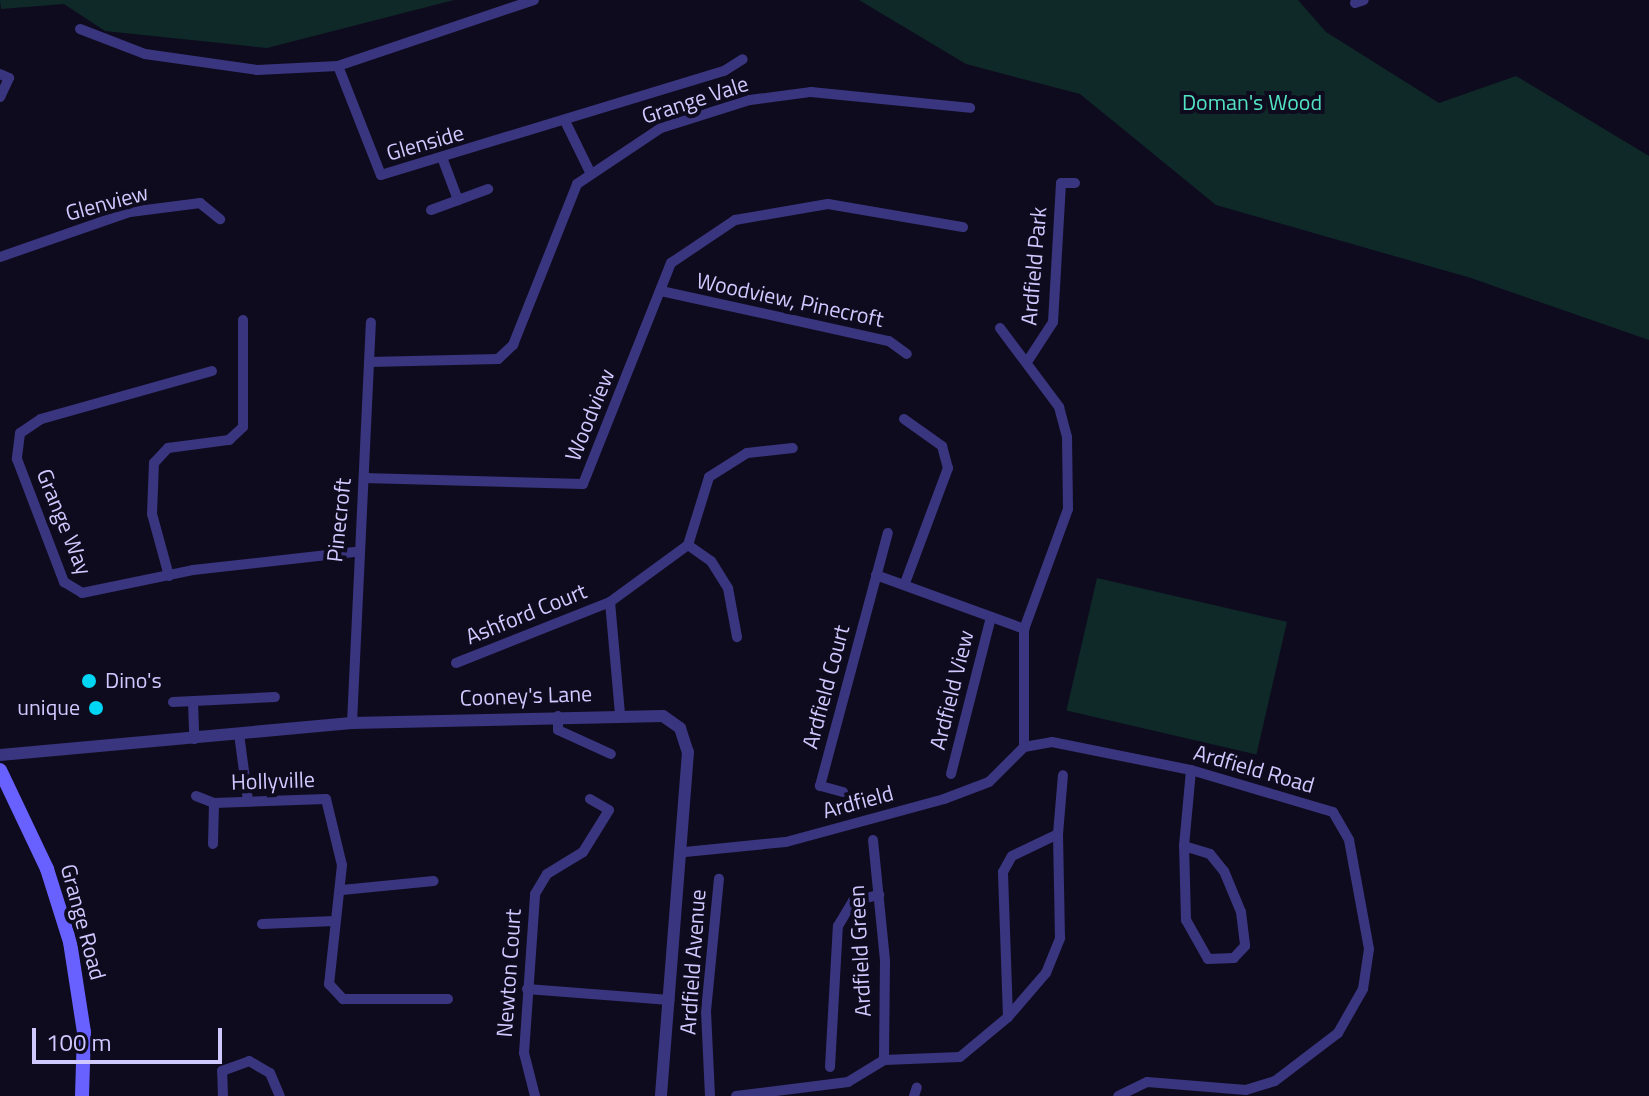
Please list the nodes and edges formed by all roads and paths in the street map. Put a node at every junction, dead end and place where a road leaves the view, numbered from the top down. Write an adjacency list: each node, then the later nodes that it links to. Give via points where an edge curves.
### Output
1 (534, 0): 4 (street)
2 (80, 29): 4 (street, via 145,54 257,70)
3 (743, 59): 8 (street, Glenside, via 724,71)
4 (338, 66): 9 (street, Glenside, via 381,175)
5 (0, 74): 6 (street, via 9,78)
6 (0, 97)
7 (970, 108): 10 (street, Grange Vale, via 850,91 750,100 661,128)
8 (565, 121): 9 (street, Glenside); 10 (street)
9 (443, 160): 13 (street)
10 (590, 172): 24 (street, Grange Vale, via 566,204 513,345 498,359)
11 (1075, 183): 23 (street, Ardfield Park, via 1061,183 1053,322)
12 (488, 189): 13 (street)
13 (458, 200): 14 (street)
14 (431, 210)
15 (220, 219): 17 (street, Glenview, via 200,203 130,212)
16 (963, 227): 18 (street, via 828,204 786,207 700,240 671,263)
17 (0, 257)
18 (661, 291): 22 (street, Woodview, Pinecroft, via 889,341); 28 (street, Woodview, via 583,484)
19 (243, 320): 33 (street, via 243,427 229,440 168,448 154,463 152,514)
20 (371, 322): 24 (street, Pinecroft)
21 (1000, 328): 23 (street)
22 (907, 354)
23 (1029, 359): 37 (street, via 1059,407 1069,472 1063,528)
24 (369, 362): 28 (street, Pinecroft)
25 (212, 371): 33 (street, Grange Way, via 41,419 20,433 16,446 71,591)
26 (904, 419): 34 (street, via 942,446 948,468)
27 (793, 448): 30 (street, via 747,453 709,477)
28 (364, 478): 31 (street, Pinecroft)
29 (888, 533): 32 (street)
30 (688, 545): 35 (street, Ashford Court); 38 (street, via 711,561 728,588)
31 (354, 552): 33 (street, Grange Way); 45 (street, Pinecroft)
32 (876, 575): 34 (street); 55 (street, Ardfield Court, via 820,786)
33 (169, 576)
34 (905, 583): 36 (street)
35 (610, 602): 39 (street, Ashford Court); 43 (street, Ashford Court)
36 (991, 617): 37 (street); 53 (street, Ardfield View)
37 (1024, 629): 48 (street)
38 (737, 637)
39 (456, 663)
40 (275, 697): 41 (street)
41 (193, 701): 42 (street); 47 (street)
42 (173, 702)
43 (620, 713): 44 (street, Cooney's Lane); 64 (street, Cooney's Lane, via 653,713 680,728 688,752)
44 (558, 716): 45 (street, Cooney's Lane); 49 (street, via 558,730)
45 (352, 723): 46 (street, Cooney's Lane)
46 (239, 734): 47 (street, Cooney's Lane); 58 (street)
47 (194, 739): 50 (street, Cooney's Lane)
48 (1024, 747): 52 (street, Ardfield Road, via 1052,742); 64 (street, Ardfield, via 989,782 944,799 786,842)
49 (611, 754)
50 (0, 755)
51 (0, 770): 78 (main road, Grange Road, via 47,869 70,942 84,1032)
52 (1191, 770): 63 (street); 85 (street, Ardfield Road, via 1333,812 1349,840 1367,942 1363,989 1323,1049 1275,1081 1226,1091 1147,1082)
53 (951, 774)
54 (1063, 775): 60 (street)
55 (843, 792)
56 (196, 796): 59 (street, Hollyville)
57 (590, 799): 71 (street, Newton Court, via 609,810 583,852 547,874 535,894)
58 (248, 801): 59 (street, Hollyville); 67 (street, Hollyville, via 326,799 338,824)
59 (214, 803): 62 (street)
60 (1058, 834): 74 (street, via 1060,938 1046,973); 74 (street, via 1012,856 1003,872)
61 (873, 840): 68 (street, Ardfield Green)
62 (213, 844)
63 (1184, 846): 63 (street, via 1195,946 1208,959 1234,958 1245,946 1241,912 1224,871 1210,854)
64 (685, 852): 73 (street, Cooney's Lane)
65 (719, 879): 83 (street, Ardfield Avenue, via 706,1011)
66 (434, 881): 67 (street)
67 (342, 890): 69 (street, Hollyville)
68 (879, 895): 75 (street, Ardfield Green); 76 (street, via 853,901 838,926)
69 (335, 921): 70 (street); 72 (street, Hollyville, via 326,963 329,984 343,999)
70 (262, 924)
71 (527, 989): 73 (street); 81 (street, Newton Court, via 524,1053)
72 (448, 999)
73 (670, 1000): 82 (street, Cooney's Lane)
74 (1008, 1017): 75 (street, via 960,1057)
75 (884, 1060): 77 (street, via 848,1082)
76 (830, 1067)
77 (768, 1094): 84 (street)
78 (82, 1096)
79 (223, 1096): 80 (street, via 222,1071 249,1061 270,1073)
80 (280, 1096)
81 (535, 1096)
82 (661, 1096)
83 (710, 1096)
84 (736, 1096)
85 (1118, 1096)

